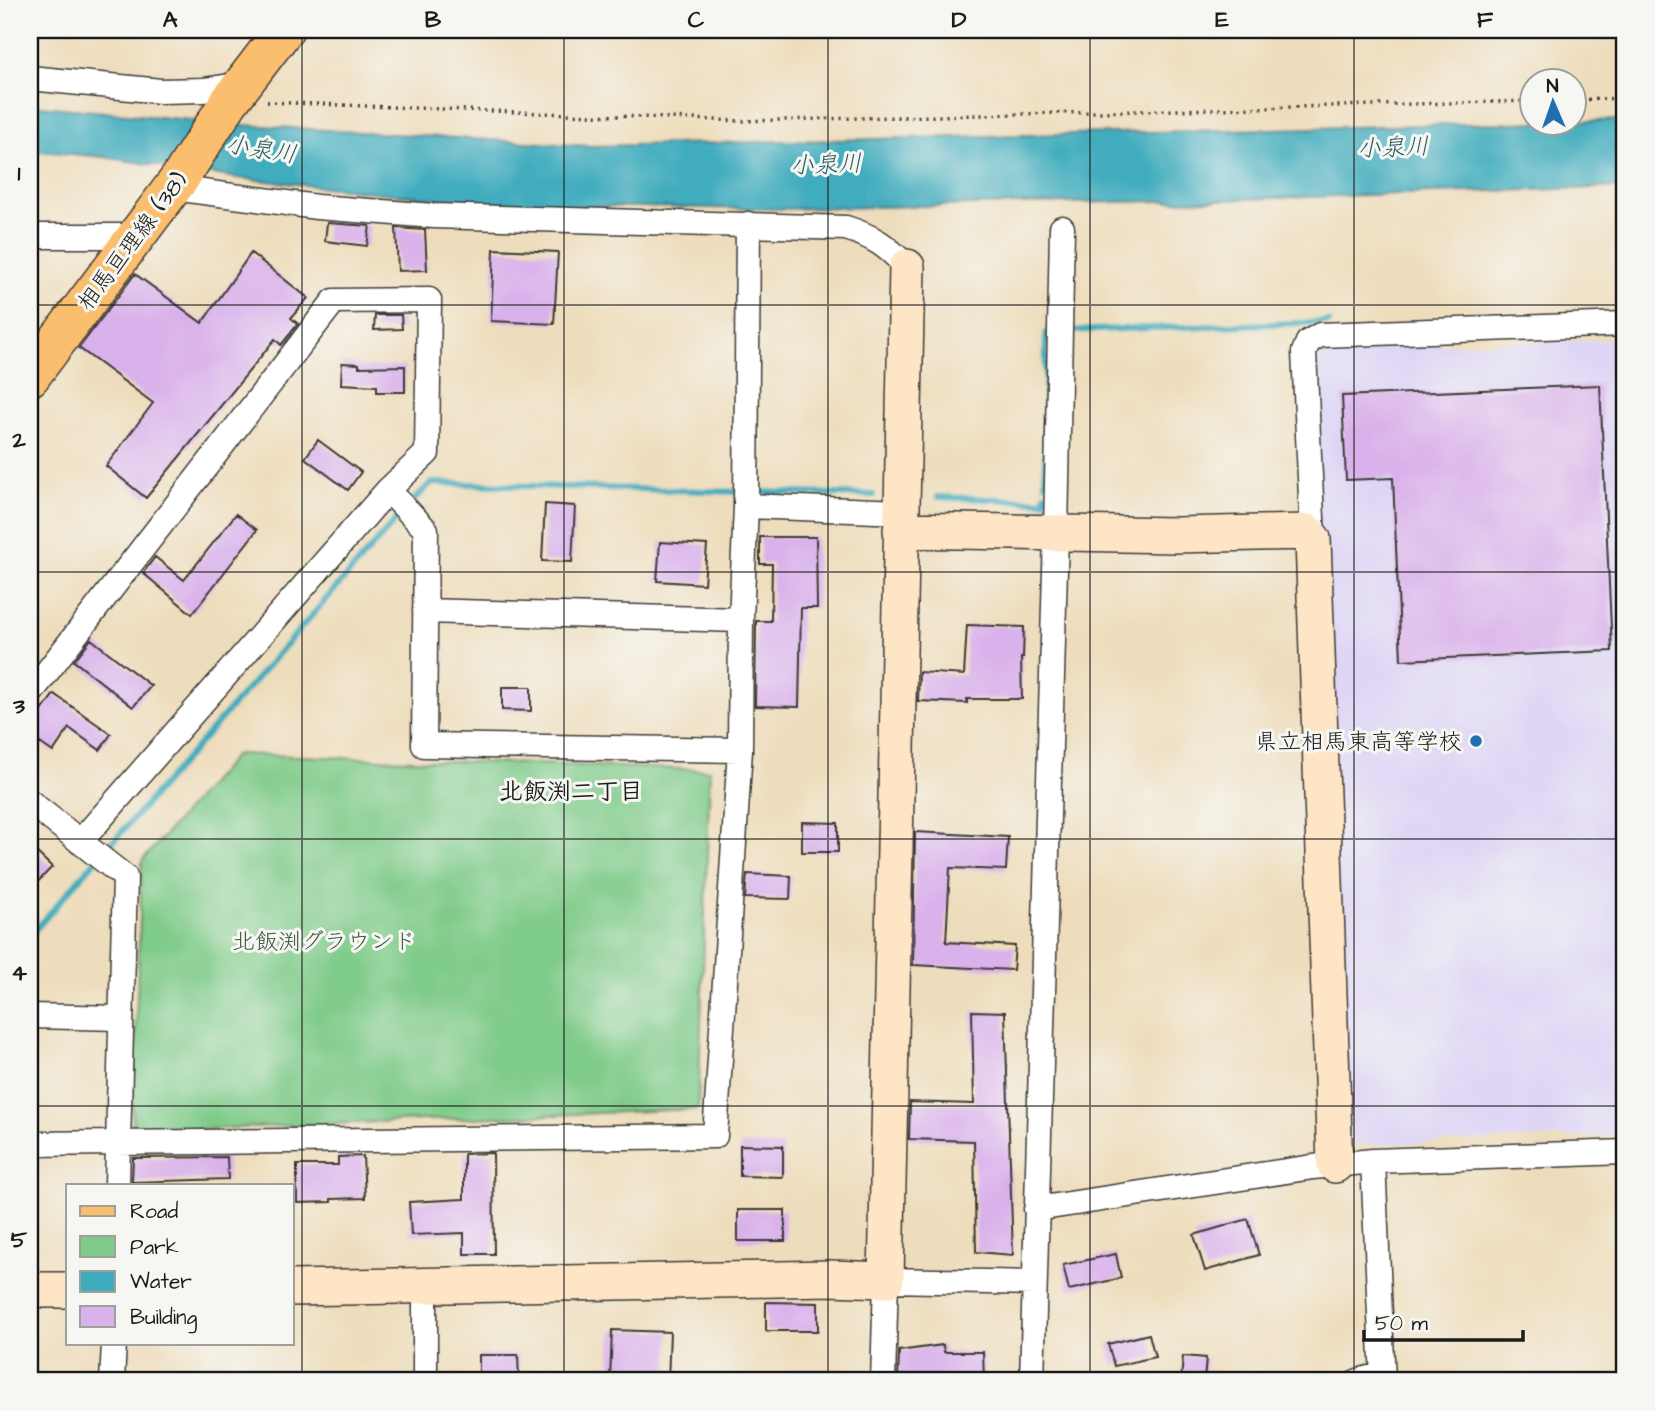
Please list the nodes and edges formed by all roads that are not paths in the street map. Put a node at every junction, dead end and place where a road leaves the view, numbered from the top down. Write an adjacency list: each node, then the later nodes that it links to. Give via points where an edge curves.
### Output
1 (284, 30): 3 (main road, 相馬亘理線 (38))
2 (30, 78): 3 (street)
3 (236, 93): 4 (main road, 相馬亘理線 (38))
4 (176, 183): 5 (street, via 317,207 434,216); 8 (main road, 相馬亘理線 (38))
5 (748, 224): 9 (street, via 846,228 872,237); 13 (street)
6 (1062, 228): 15 (street)
7 (30, 236): 8 (street)
8 (136, 236): 11 (main road, 相馬亘理線 (38))
9 (907, 267): 14 (street)
10 (1625, 324): 16 (street, via 1320,335 1308,342 1304,352)
11 (30, 377)
12 (391, 493): 17 (street, via 426,530); 19 (street, via 427,453 429,300 334,301); 22 (street)
13 (746, 496): 14 (street); 18 (street)
14 (901, 521): 15 (street); 32 (street)
15 (1056, 534): 16 (street, via 1307,532); 31 (street)
16 (1313, 539): 29 (street)
17 (425, 611): 18 (street); 20 (street, via 424,744)
18 (741, 620): 20 (street)
19 (30, 694)
20 (740, 750): 26 (street, via 715,1136)
21 (30, 803): 22 (street)
22 (84, 846): 24 (street, via 125,877)
23 (30, 1016): 24 (street)
24 (121, 1018): 26 (street)
25 (30, 1144): 26 (street)
26 (118, 1144): 30 (street)
27 (1625, 1152): 28 (street)
28 (1373, 1161): 29 (street); 39 (street)
29 (1335, 1165): 31 (street)
30 (117, 1184)
31 (1036, 1209): 33 (street)
32 (886, 1280): 33 (street); 34 (street); 42 (street)
33 (1034, 1283): 43 (street)
34 (425, 1287): 35 (street); 41 (street)
35 (294, 1288)
36 (30, 1290): 37 (street)
37 (66, 1290)
38 (114, 1344): 40 (street)
39 (1383, 1378): 44 (street)
40 (112, 1381)
41 (425, 1381)
42 (884, 1381)
43 (1032, 1381)
44 (1358, 1381)

